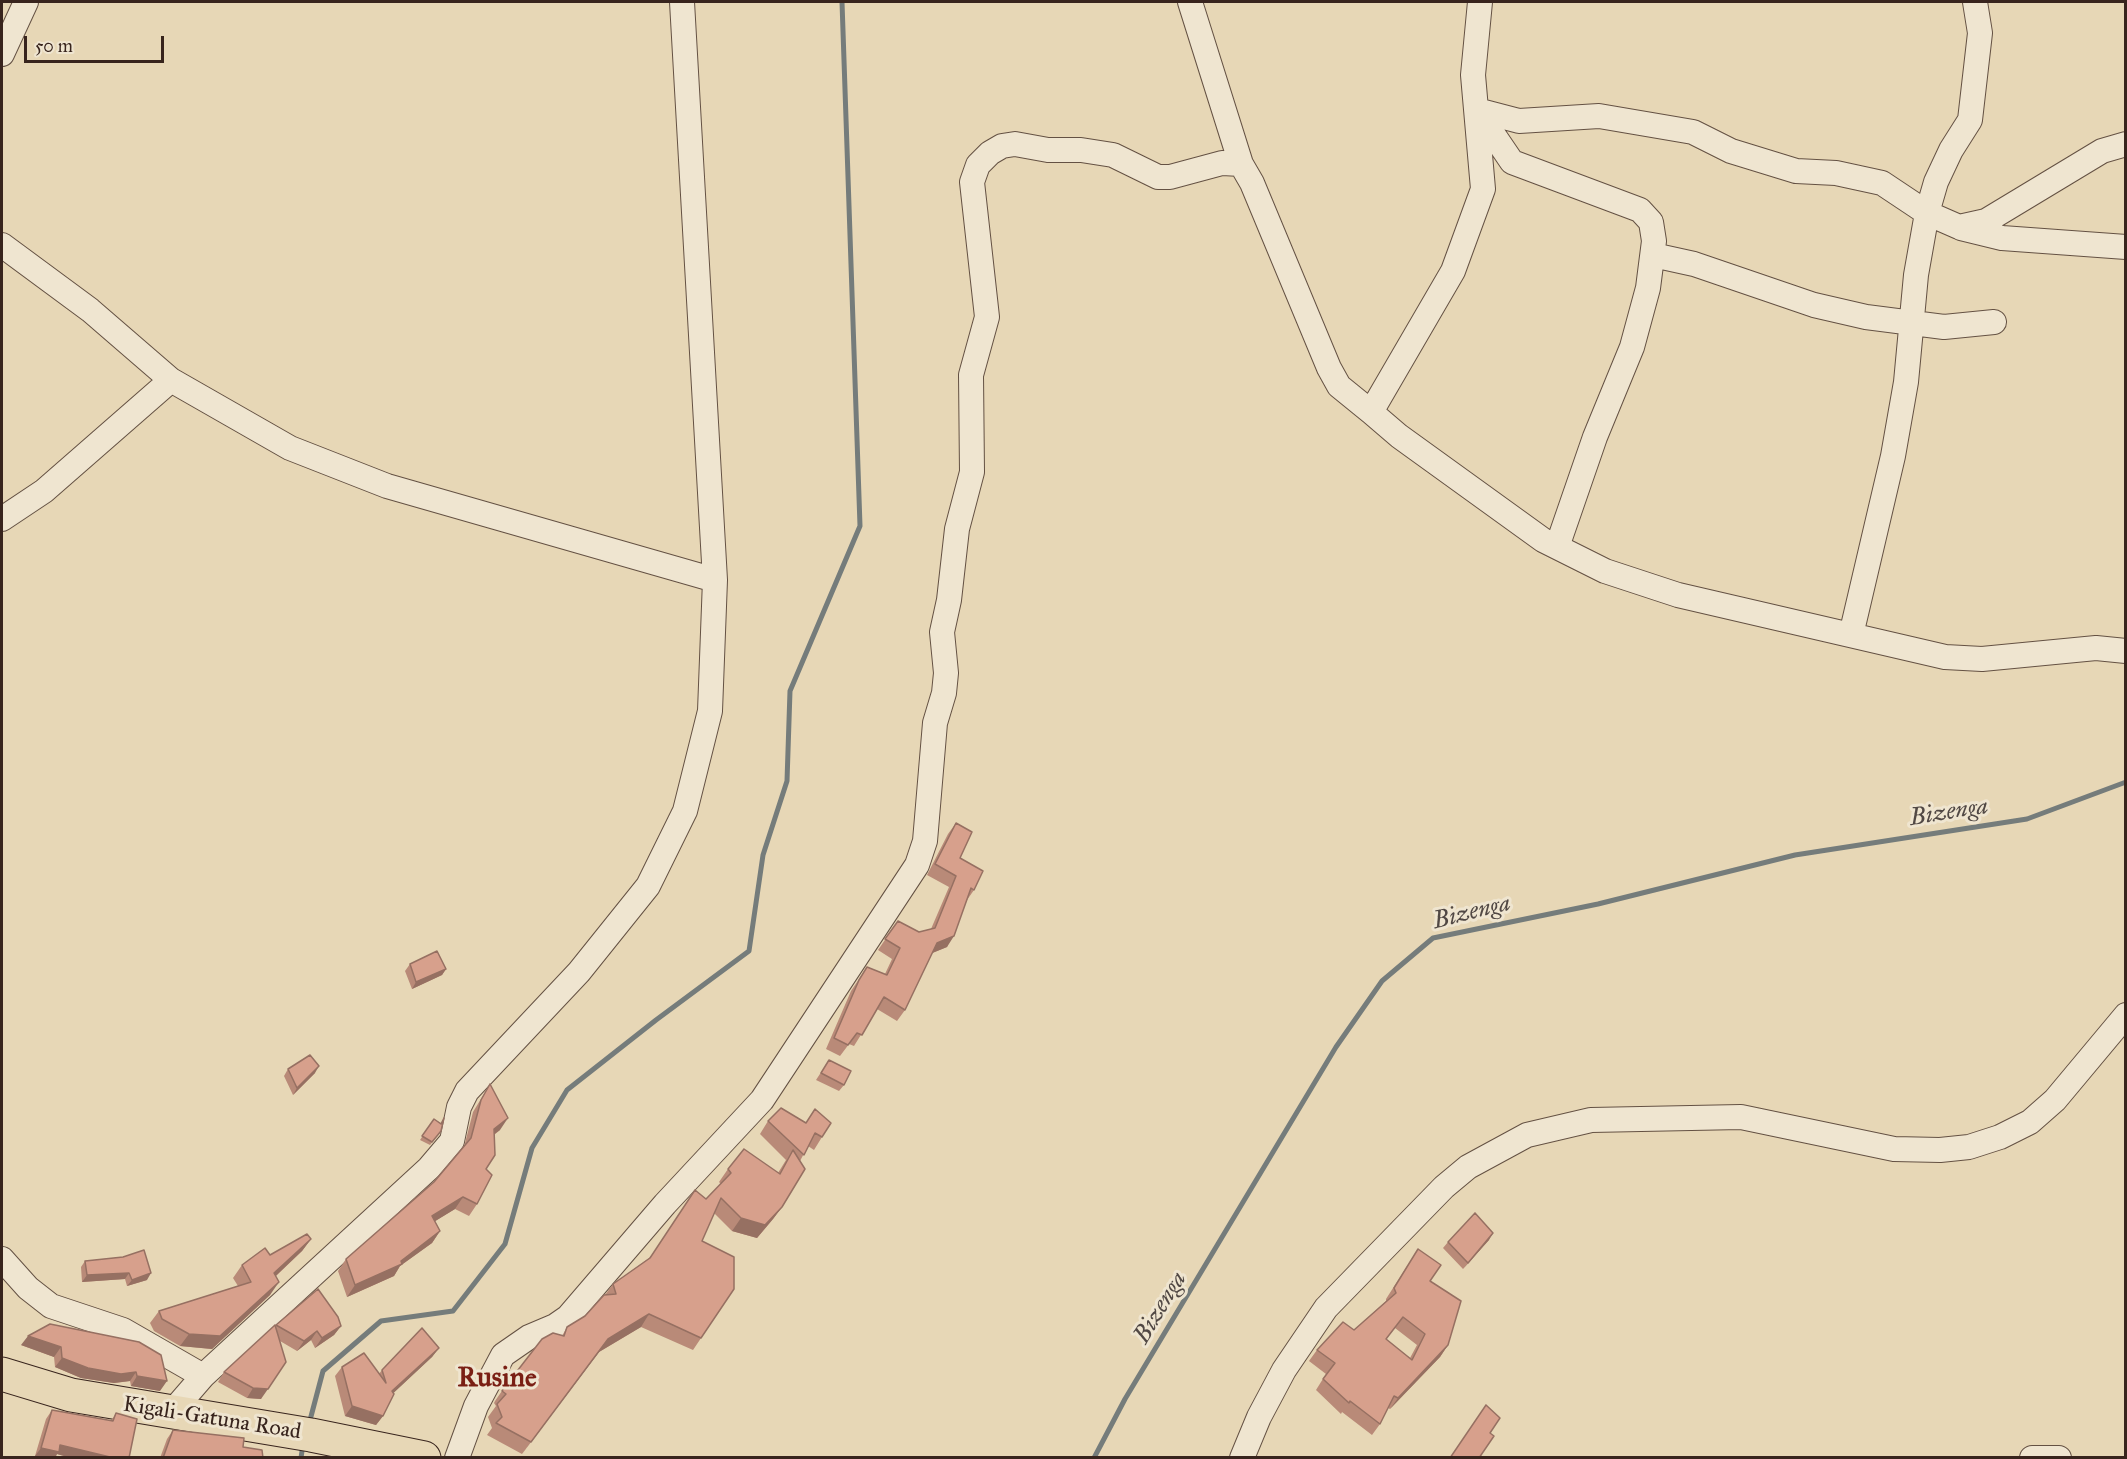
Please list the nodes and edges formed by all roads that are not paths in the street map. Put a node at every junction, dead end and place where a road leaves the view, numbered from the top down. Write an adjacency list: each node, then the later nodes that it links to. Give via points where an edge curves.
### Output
1 (26, 2): 6 (street)
2 (682, 2): 21 (street)
3 (1190, 2): 9 (street)
4 (1480, 2): 7 (street, via 1473,75)
5 (1975, 2): 10 (street, via 1980,33 1970,120 1951,150)
6 (2, 54)
7 (1477, 110): 10 (street, via 1519,121 1599,116 1693,132 1731,151 1796,171 1836,173 1881,183); 14 (street, via 1512,162 1640,210 1651,222); 18 (street, via 1484,189 1453,271)
8 (2126, 144): 11 (street, via 2102,151 1986,221)
9 (1242, 164): 18 (street, via 1329,368 1340,386); 30 (street, via 1222,162 1158,177 1113,155 1015,144 996,149 978,165 972,182 987,317 971,375 972,472 957,529 942,632 944,693 935,723 925,841 917,866 755,1108 665,1204 568,1317 521,1341 503,1356 476,1406)
10 (1927, 213): 11 (street); 16 (street)
11 (1959, 227): 13 (street, via 2002,238)
12 (2, 245): 17 (street, via 90,310)
13 (2126, 247)
14 (1653, 255): 16 (street, via 1694,264 1814,305); 20 (street, via 1632,347 1595,437)
15 (1994, 322): 16 (street, via 1944,327)
16 (1910, 325): 22 (street, via 1906,382 1893,456)
17 (171, 380): 19 (street, via 44,491); 21 (street, via 290,448 387,486)
18 (1371, 412): 20 (street)
19 (2, 519)
20 (1557, 547): 22 (street, via 1605,571 1678,596)
21 (716, 580): 27 (street, via 710,711 685,811 648,886 579,972 467,1091 459,1107 452,1141 429,1168)
22 (1851, 635): 23 (street, via 1962,658 2096,648)
23 (2126, 651)
24 (2126, 1015): 31 (street, via 2055,1100 2030,1122 1969,1147 1894,1149 1741,1117 1592,1120 1527,1135 1468,1167 1444,1187 1326,1308 1284,1370)
25 (2, 1259): 27 (street, via 51,1306 123,1330)
26 (2, 1374): 28 (highway, Kigali-Gatuna Road, via 71,1395)
27 (203, 1376): 28 (street)
28 (171, 1413): 29 (highway, Kigali-Gatuna Road)
29 (424, 1458)
30 (457, 1458)
31 (1242, 1458)
32 (2032, 1458): 33 (street)
33 (2059, 1458)

